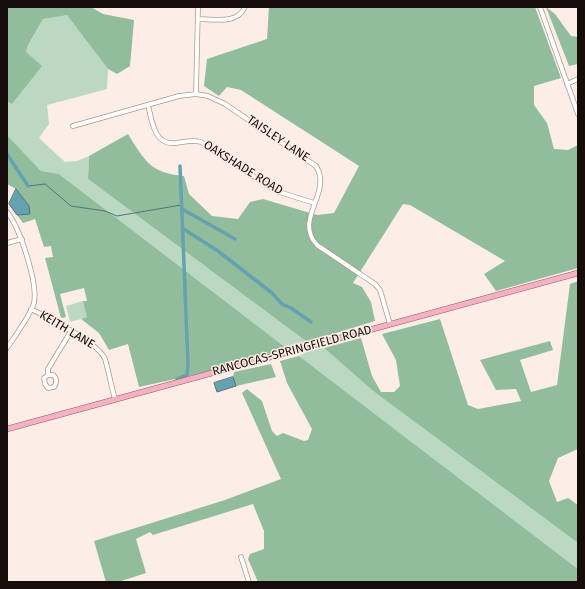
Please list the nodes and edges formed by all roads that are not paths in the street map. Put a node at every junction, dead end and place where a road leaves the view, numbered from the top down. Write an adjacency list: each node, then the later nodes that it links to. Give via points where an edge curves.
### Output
1 (198, 7): 4 (street)
2 (245, 7): 4 (street, via 241,14 232,19)
3 (540, 7): 6 (street)
4 (198, 19): 7 (street)
5 (578, 79): 6 (street)
6 (567, 84): 9 (street)
7 (196, 94): 8 (street, TAISLEY LANE); 11 (street, TAISLEY LANE, via 208,96 225,104 316,166 320,171 321,182)
8 (148, 105): 10 (street, TAISLEY LANE); 11 (street, OAKSHADE ROAD, via 155,132 164,141 172,144 189,140 201,142 276,191)
9 (578, 114)
10 (73, 126)
11 (314, 204): 17 (street, TAISLEY LANE, via 308,224 311,239 316,245 375,284 381,294)
12 (7, 212): 13 (street)
13 (22, 239): 14 (street); 16 (street, via 33,289 34,302)
14 (7, 243)
15 (578, 273): 17 (main road, RANCOCAS-SPRINGFIELD ROAD)
16 (31, 309): 18 (street, KEITH LANE, via 51,318); 19 (street)
17 (390, 324): 21 (main road, RANCOCAS-SPRINGFIELD ROAD)
18 (71, 332): 20 (street, via 50,364); 21 (street, KEITH LANE, via 93,345 105,358)
19 (7, 348)
20 (48, 375)
21 (114, 399): 22 (main road, RANCOCAS-SPRINGFIELD ROAD)
22 (7, 428)
23 (241, 558): 24 (street)
24 (249, 582)

